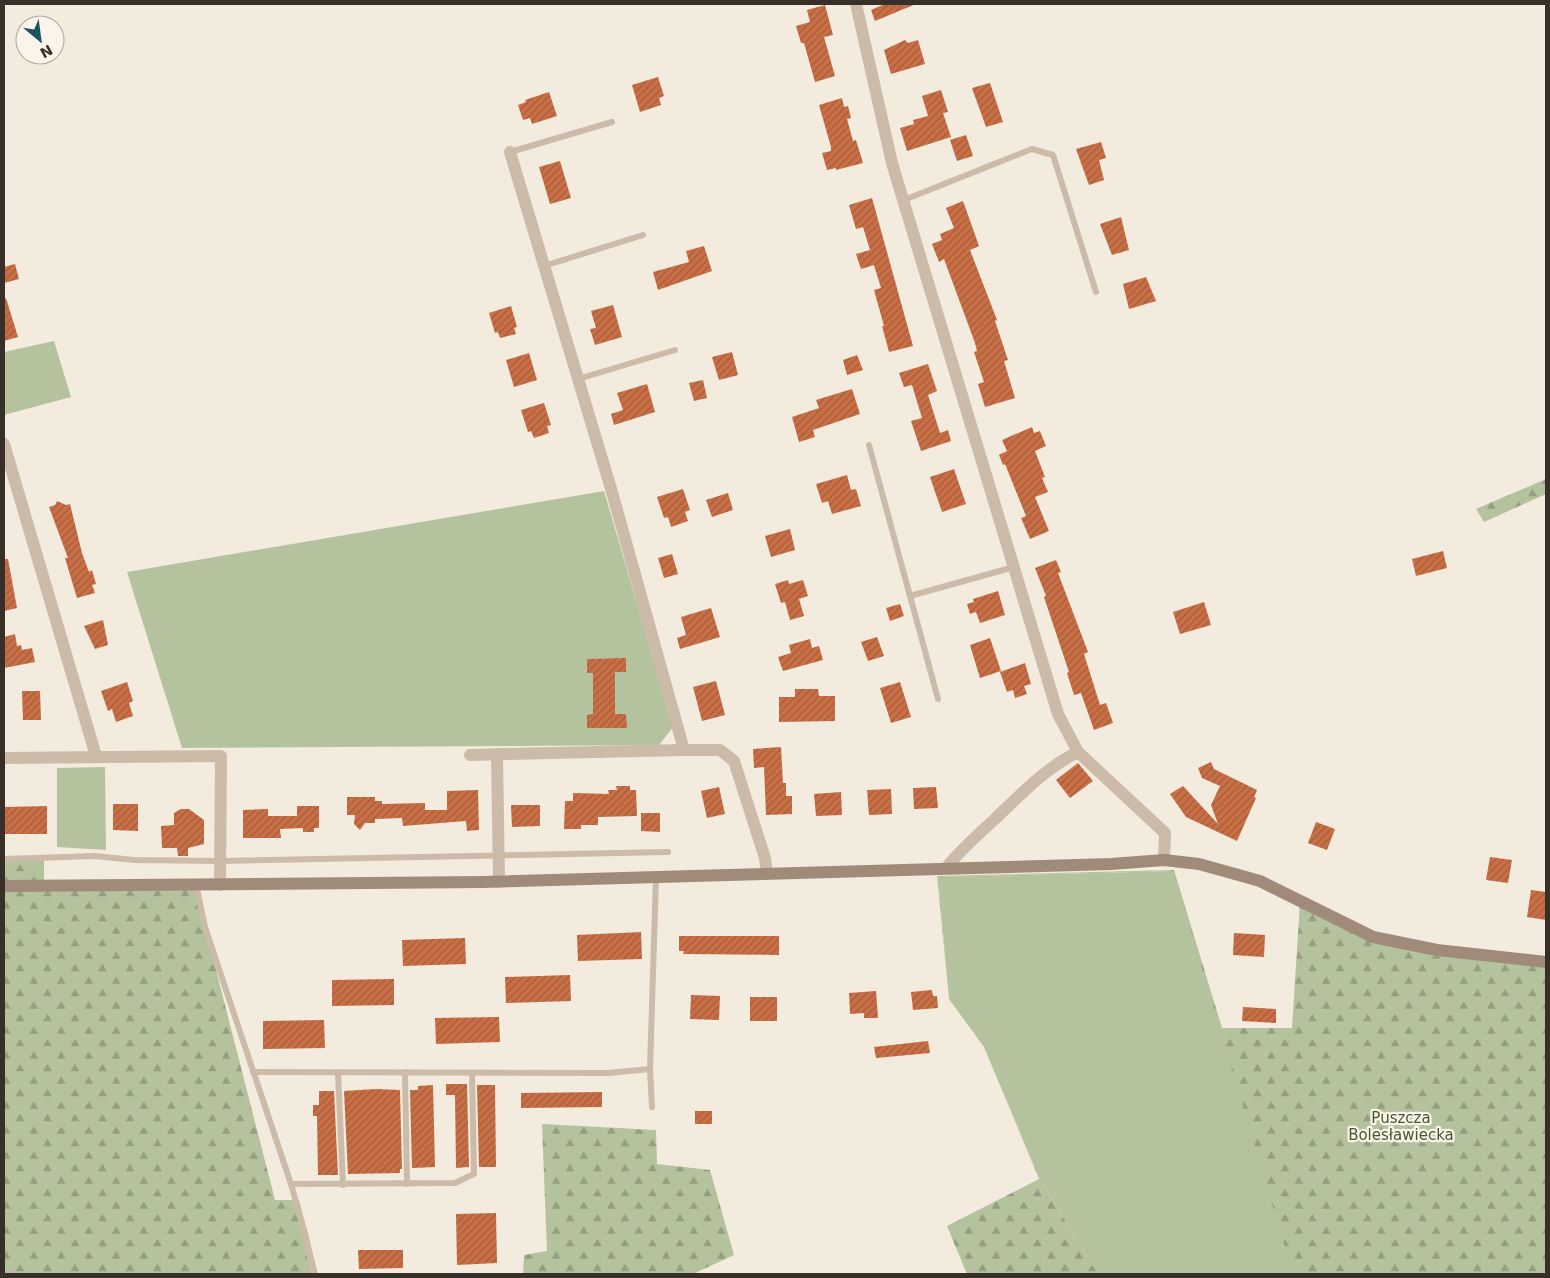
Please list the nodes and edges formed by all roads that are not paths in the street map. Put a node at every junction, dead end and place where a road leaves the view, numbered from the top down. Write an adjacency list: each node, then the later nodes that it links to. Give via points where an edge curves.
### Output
1 (856, 4): 4 (street, via 892,163)
2 (612, 122): 3 (lane)
3 (510, 152): 6 (street)
4 (904, 200): 7 (lane, via 1032,149 1053,155); 12 (street)
5 (643, 235): 6 (lane)
6 (544, 266): 9 (street)
7 (1096, 292)
8 (675, 350): 9 (lane)
9 (578, 379): 15 (street)
10 (4, 444): 19 (street)
11 (869, 445): 13 (lane)
12 (1014, 567): 13 (lane); 16 (street, via 1058,714)
13 (910, 596): 14 (lane)
14 (938, 699)
15 (684, 750): 18 (street); 27 (street, via 720,750 734,761)
16 (1078, 752): 24 (street, via 1165,833); 26 (street, via 1064,759 1020,795 957,854)
17 (470, 754): 18 (street)
18 (497, 754): 22 (street)
19 (96, 756): 20 (street); 25 (street, via 222,756)
20 (4, 758)
21 (668, 852): 22 (lane)
22 (499, 855): 25 (lane); 29 (street)
23 (4, 859): 25 (lane, via 94,856)
24 (1164, 860): 26 (main road); 33 (main road, via 1199,864 1260,881 1373,937 1437,950)
25 (220, 861): 31 (street)
26 (947, 868): 27 (main road)
27 (767, 873): 28 (main road)
28 (656, 876): 29 (main road); 34 (lane)
29 (499, 882): 31 (main road)
30 (196, 884): 31 (main road); 32 (main road); 35 (lane, via 205,928)
31 (220, 885)
32 (4, 886)
33 (1546, 962)
34 (650, 1069): 38 (lane, via 608,1073); 39 (lane)
35 (253, 1072): 36 (lane); 40 (lane)
36 (338, 1072): 37 (lane); 42 (lane)
37 (405, 1072): 38 (lane); 41 (lane)
38 (472, 1073): 41 (lane, via 474,1174 456,1183)
39 (652, 1107)
40 (291, 1184): 42 (lane); 43 (lane)
41 (407, 1184): 42 (lane)
42 (343, 1186)
43 (313, 1274)

